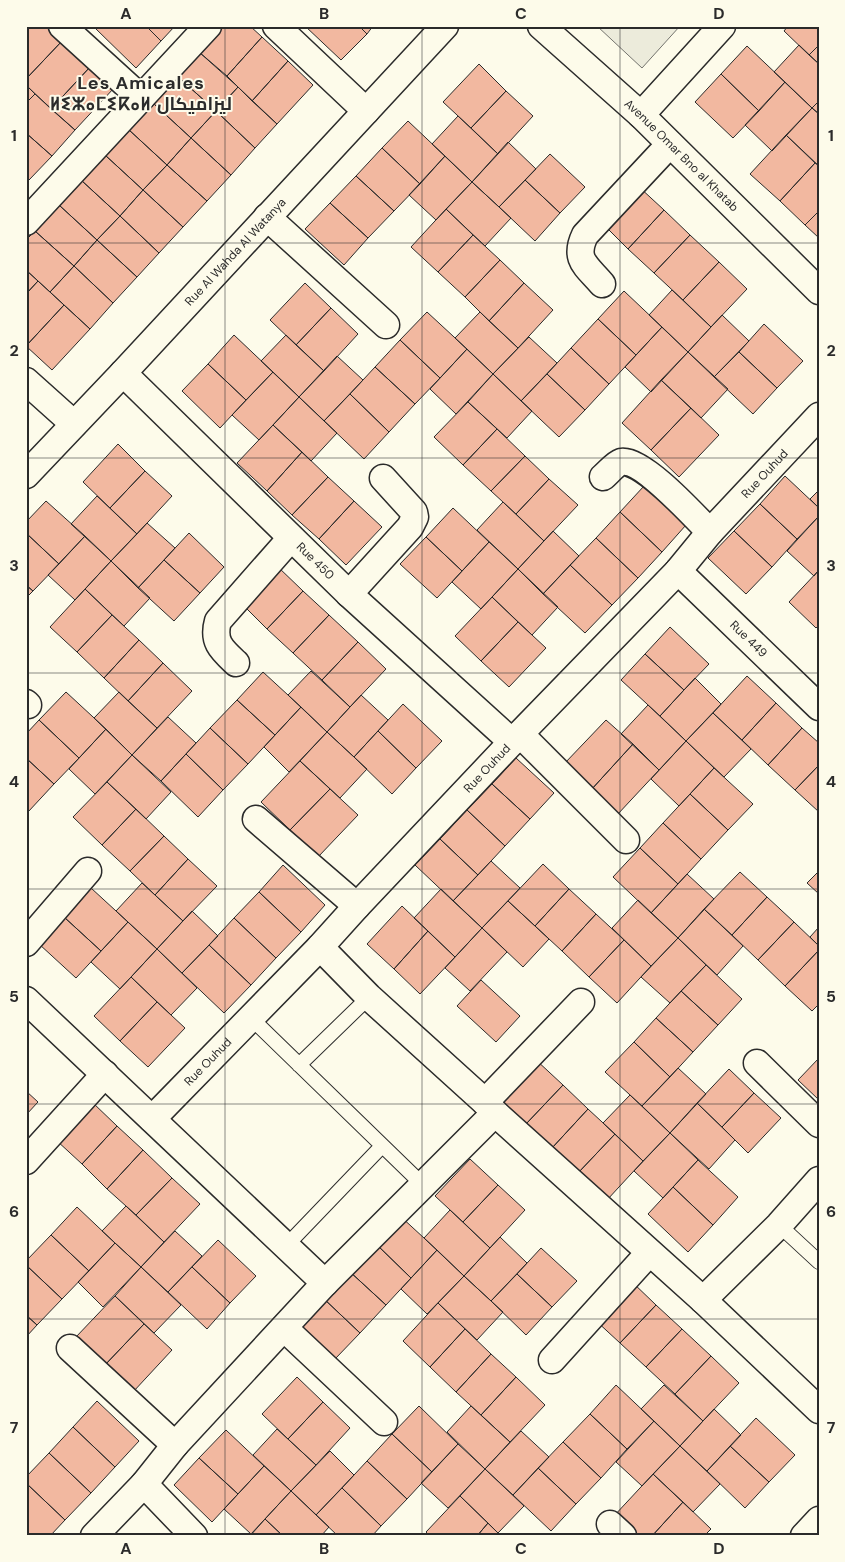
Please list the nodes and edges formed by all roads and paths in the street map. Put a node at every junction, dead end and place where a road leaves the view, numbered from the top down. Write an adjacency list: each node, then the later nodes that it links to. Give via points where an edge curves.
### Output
1 (62, 26): 7 (street)
2 (208, 26): 7 (street)
3 (276, 26): 8 (street)
4 (445, 26): 8 (street, Rue Al Wahda Al Watanya)
5 (541, 26): 9 (street, Avenue Omar Bno al Khatab)
6 (722, 26): 9 (street)
7 (141, 98): 12 (street)
8 (366, 111): 11 (street, Rue Al Wahda Al Watanya)
9 (641, 115): 10 (street, Avenue Omar Bno al Khatab)
10 (670, 144): 13 (street, via 581,243 583,262); 14 (street, Avenue Omar Bno al Khatab)
11 (267, 217): 15 (street); 16 (street, Rue Al Wahda Al Watanya)
12 (26, 222)
13 (602, 284)
14 (819, 291)
15 (386, 325)
16 (123, 373): 19 (street, Rue Al Wahda Al Watanya); 24 (street, Rue 450)
17 (26, 381): 19 (street)
18 (819, 416): 23 (street, Rue Ouhud)
19 (74, 424): 20 (street, Rue Al Wahda Al Watanya)
20 (26, 475)
21 (603, 477): 23 (street, via 619,463 635,465 678,499)
22 (383, 478): 26 (street, via 415,517 410,527)
23 (710, 532): 25 (street, Rue Ouhud)
24 (291, 538): 26 (street, Rue 450); 27 (street, via 218,621 218,642)
25 (678, 571): 28 (street, Rue 449); 29 (street, Rue Ouhud)
26 (349, 594): 29 (street, Rue 450)
27 (236, 664)
28 (819, 707)
29 (516, 738): 31 (street, Rue 450); 33 (street, Rue Ouhud)
30 (256, 819): 33 (street)
31 (626, 840)
32 (88, 871): 34 (street)
33 (357, 906): 35 (street, Rue Ouhud)
34 (26, 944)
35 (320, 947): 36 (street); 39 (street, Rue Ouhud)
36 (370, 997): 41 (lane); 43 (street)
37 (26, 1000): 42 (street)
38 (581, 1002): 43 (street)
39 (251, 1018): 41 (lane); 44 (street, Rue Ouhud)
40 (757, 1064): 45 (street)
41 (299, 1065): 46 (lane)
42 (105, 1074): 44 (street); 47 (street)
43 (490, 1108): 49 (street); 52 (street)
44 (152, 1120): 51 (street)
45 (819, 1124)
46 (382, 1146): 49 (lane); 51 (lane)
47 (26, 1161)
48 (819, 1180): 50 (street)
49 (423, 1185): 54 (street)
50 (779, 1225): 53 (lane); 55 (street)
51 (286, 1246): 54 (street)
52 (649, 1253): 55 (street); 58 (street)
53 (819, 1262)
54 (325, 1283): 56 (street)
55 (703, 1300): 59 (street)
56 (284, 1328): 60 (street); 61 (street)
57 (70, 1348): 61 (street)
58 (552, 1360)
59 (819, 1410)
60 (384, 1422)
61 (175, 1445): 62 (street)
62 (144, 1484): 64 (street); 65 (street)
63 (819, 1520): 66 (street)
64 (94, 1536)
65 (194, 1536)
66 (804, 1536)

